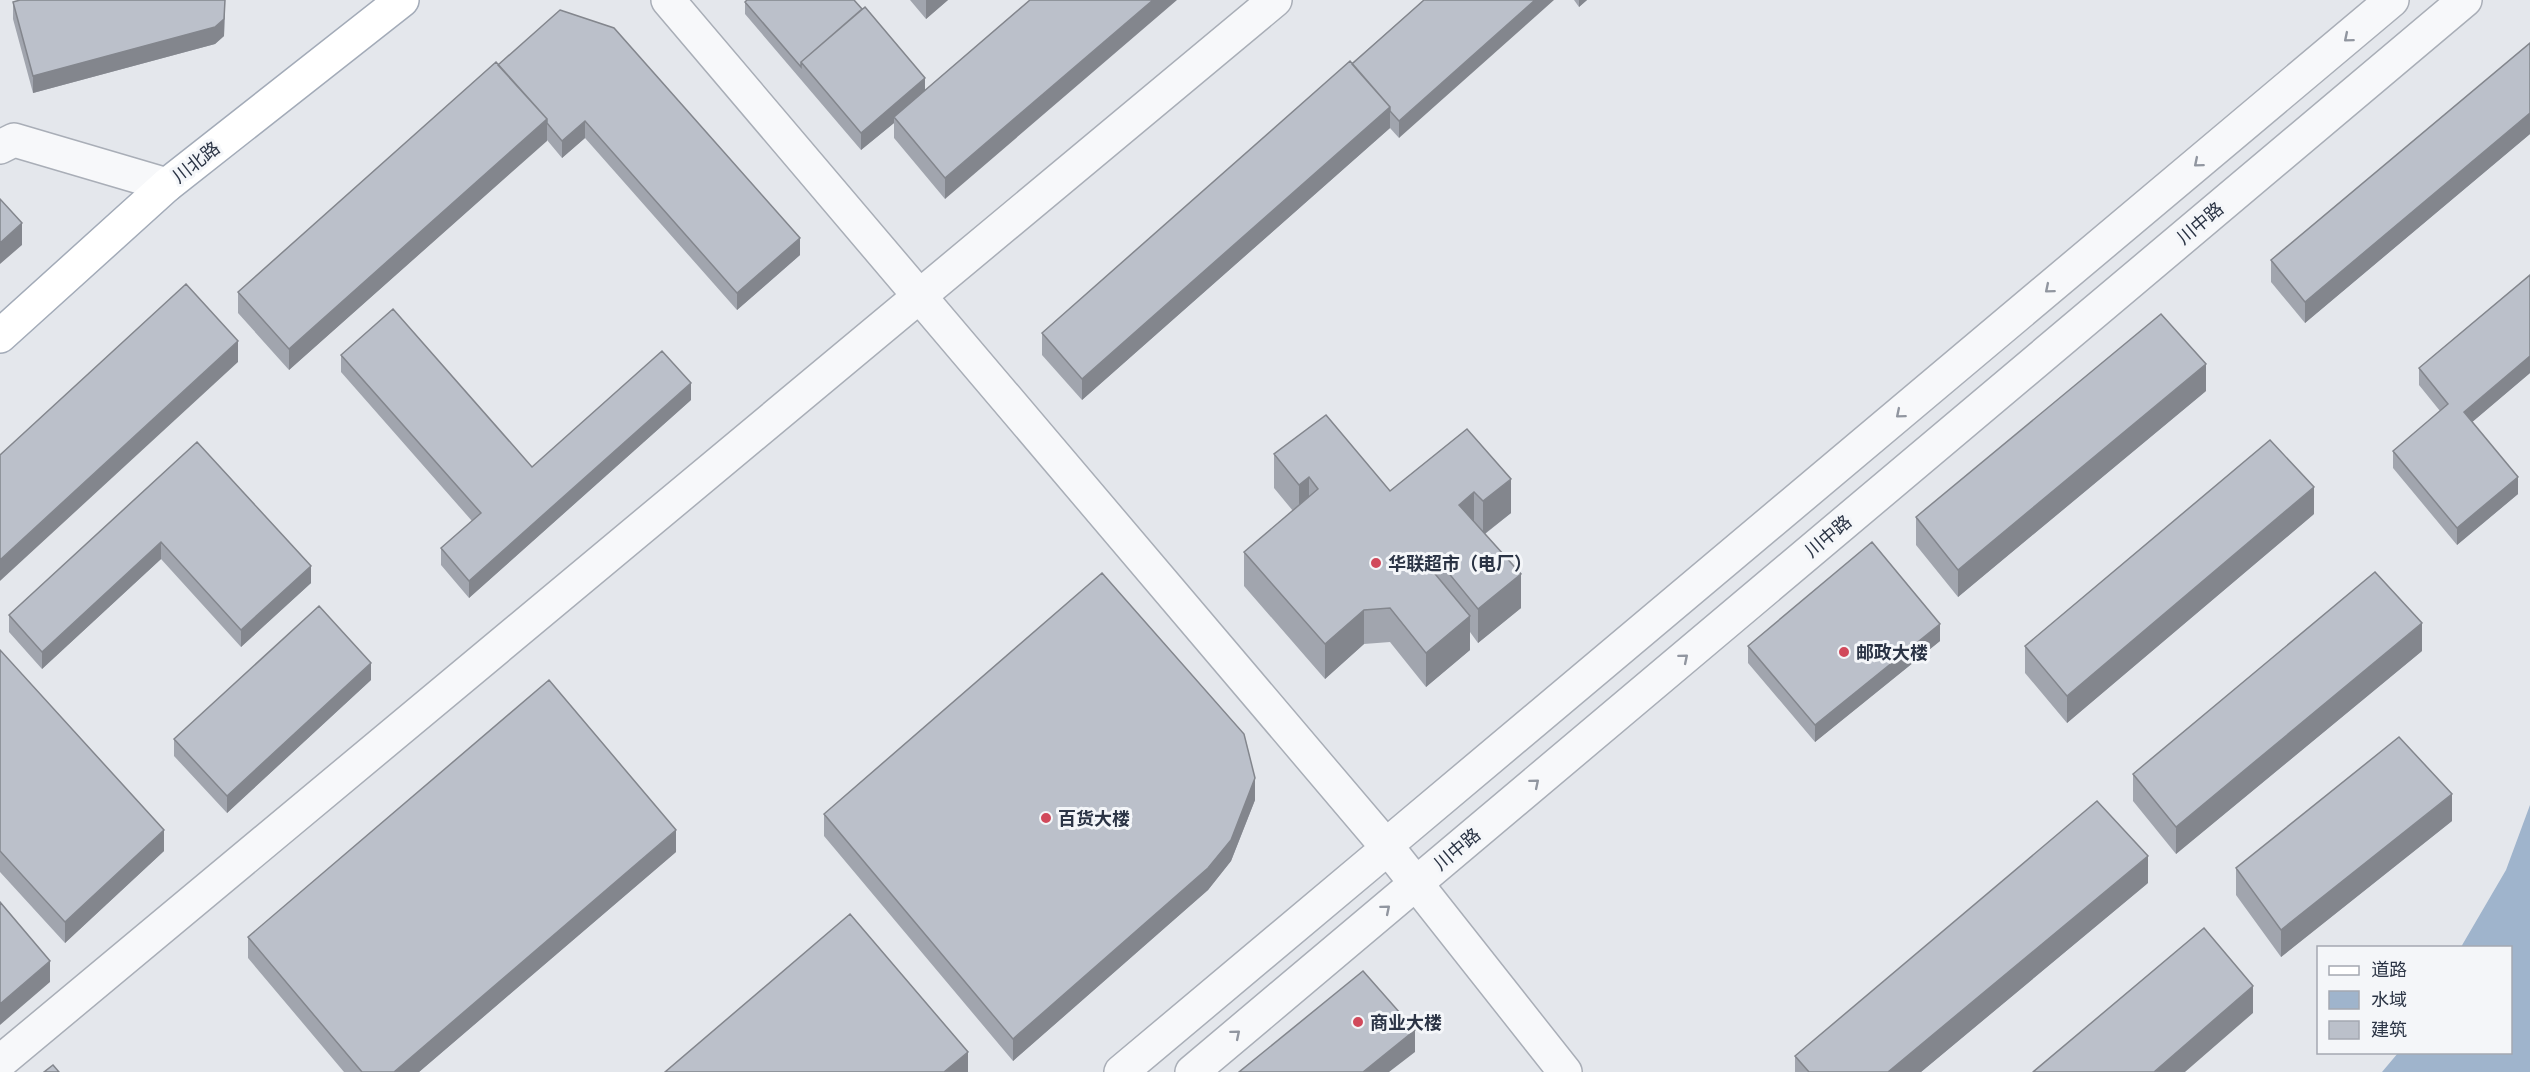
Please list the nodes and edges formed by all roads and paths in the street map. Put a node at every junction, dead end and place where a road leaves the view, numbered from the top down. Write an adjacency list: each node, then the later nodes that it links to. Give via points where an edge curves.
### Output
1 (402, 0): 7 (main road, 川北路)
2 (668, 0): 8 (street)
3 (1275, 0): 8 (street)
4 (2392, 0): 10 (street, one-way to 10, via 1396,837)
5 (2465, 0): 11 (street, 川中路, one-way to 5)
6 (0, 147): 7 (street, via 14,140)
7 (167, 185): 9 (main road, 川北路)
8 (919, 296): 10 (street); 12 (street)
9 (0, 336)
10 (1388, 848): 11 (street); 13 (street)
11 (1417, 883): 14 (street, 川中路, one-way to 11); 15 (street)
12 (0, 1062)
13 (1121, 1072)
14 (1192, 1072)
15 (1565, 1072)

